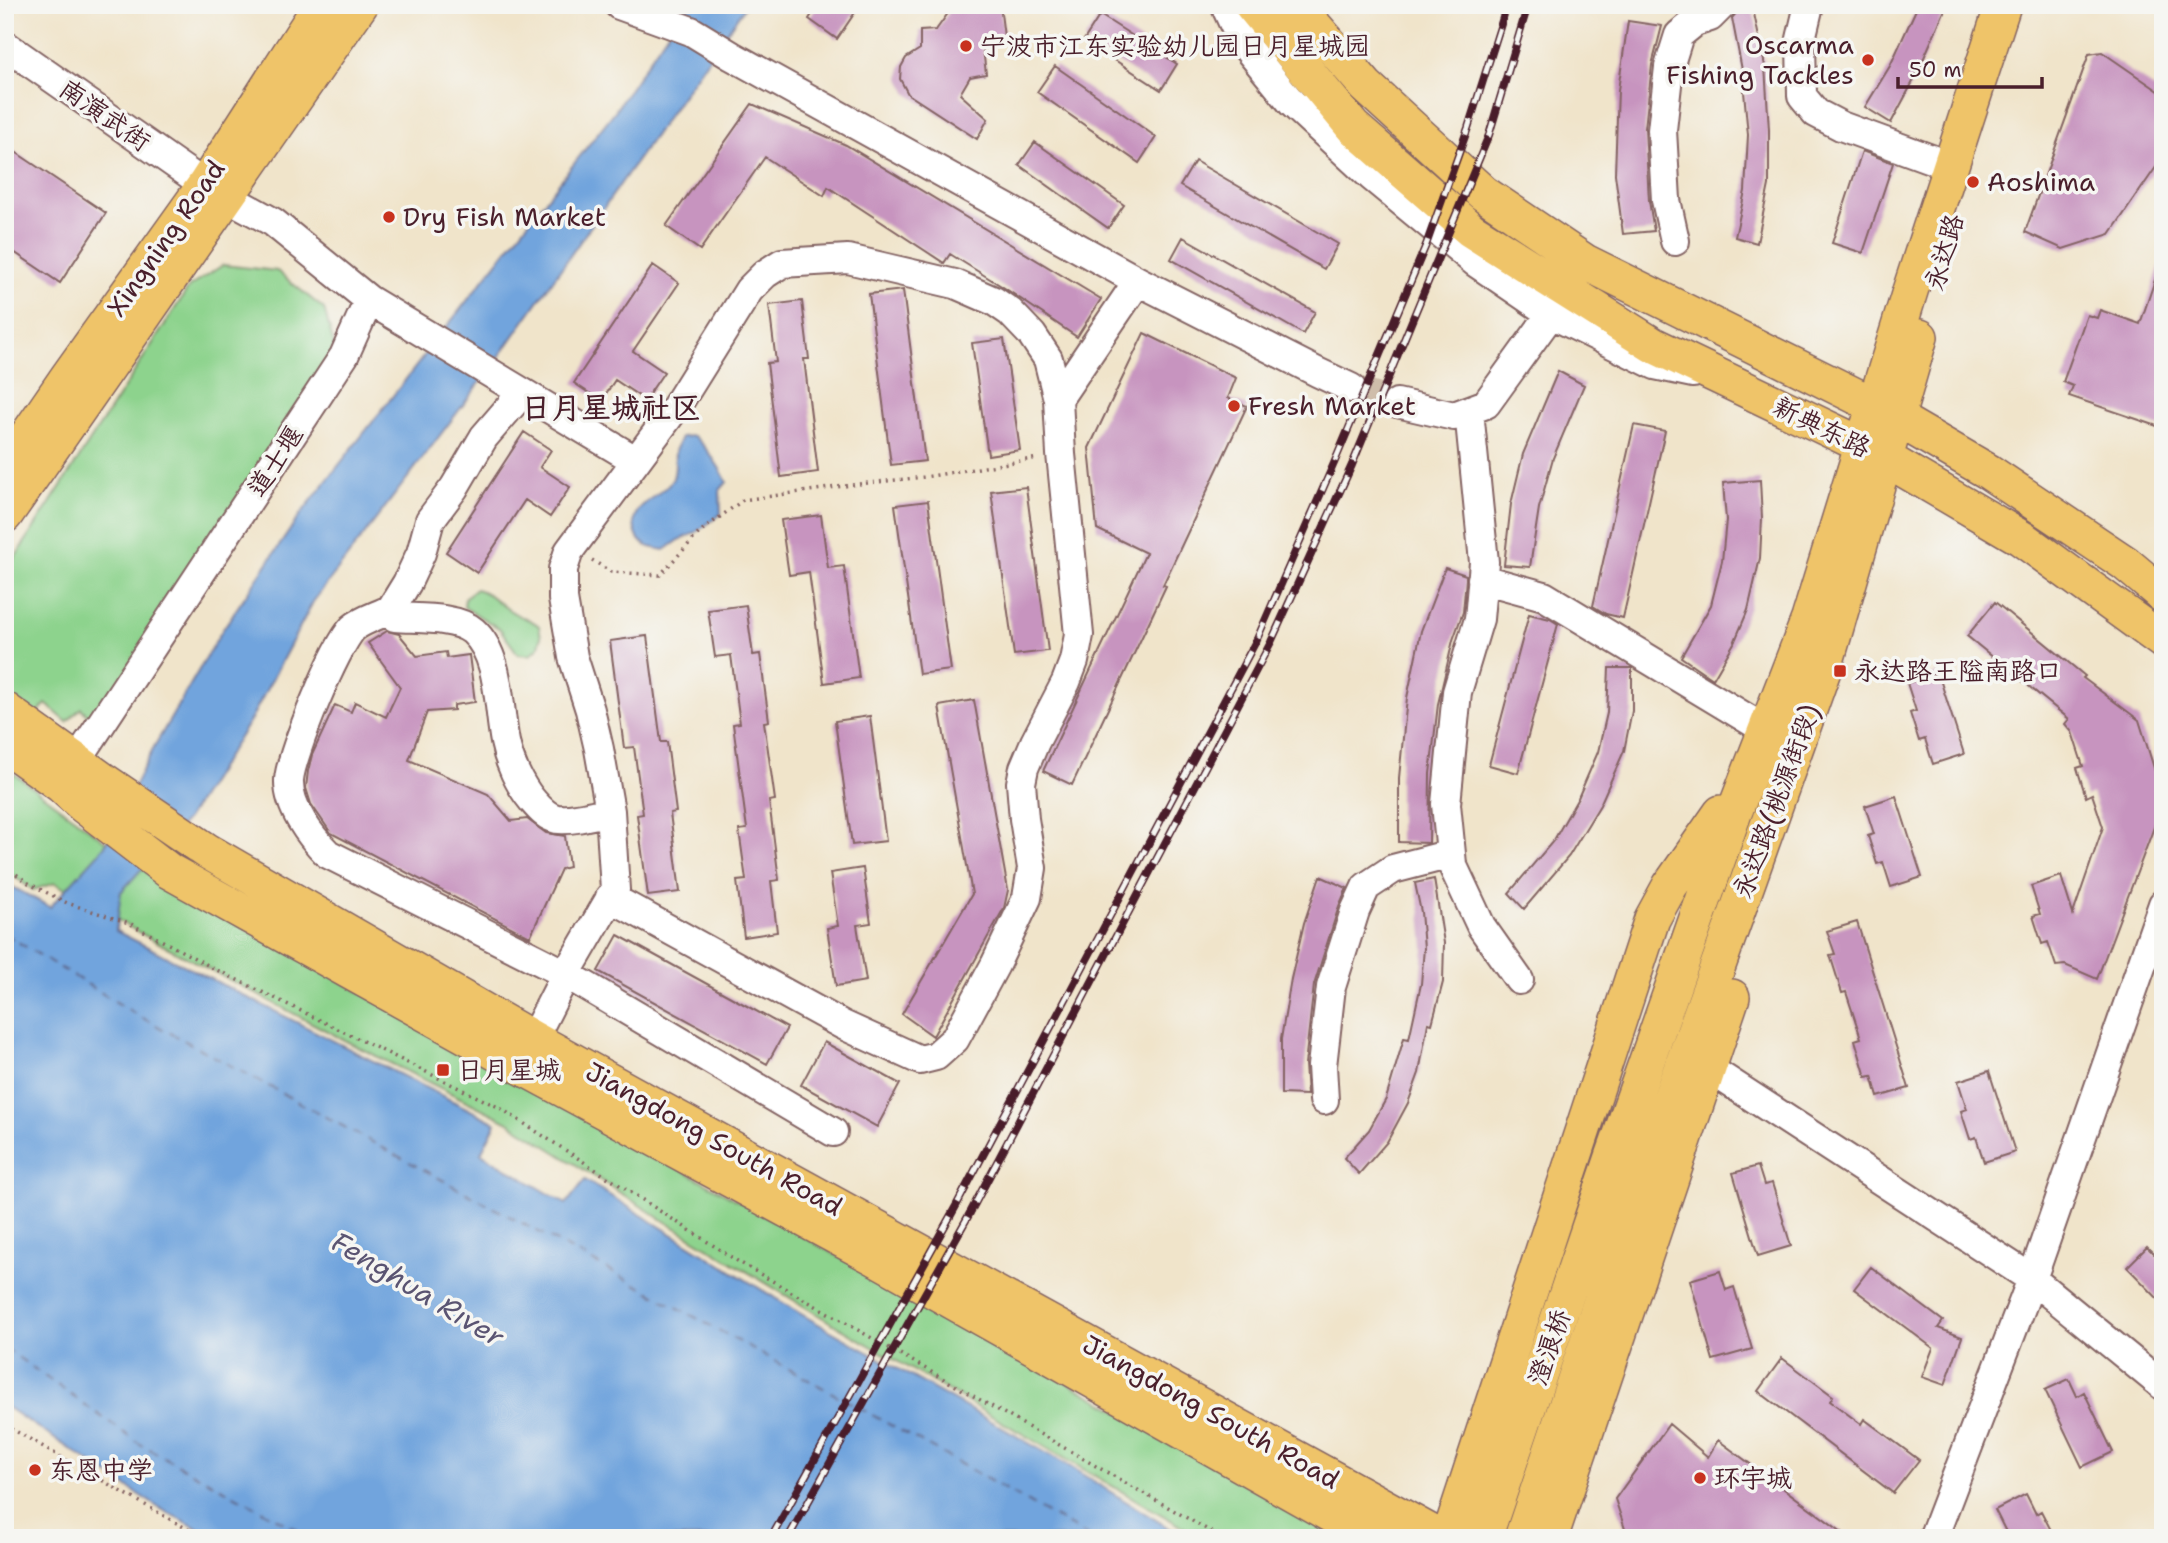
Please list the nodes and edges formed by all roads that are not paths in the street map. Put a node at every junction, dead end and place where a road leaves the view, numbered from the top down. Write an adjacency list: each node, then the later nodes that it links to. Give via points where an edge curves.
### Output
1 (321, 5): 13 (main road, Xingning Road)
2 (360, 5): 13 (main road, Xingning Road)
3 (619, 5): 15 (street, via 691,31)
4 (1225, 5): 17 (street, via 1242,42 1292,103 1475,262)
5 (1252, 5): 18 (main road, 新典东路, via 1353,127 1471,230 1653,345)
6 (1296, 5): 25 (main road, 新典东路, via 1366,86 1483,193 1586,262)
7 (1722, 5): 14 (street, via 1679,35 1669,67 1662,130 1666,200)
8 (2003, 5): 12 (main road, 永达路)
9 (2020, 5): 25 (main road, 永达路)
10 (1804, 7): 12 (street, via 1802,96 1816,113)
11 (5, 45): 13 (street, 南演武街)
12 (1950, 166): 25 (main road, 永达路)
13 (216, 191): 16 (street, via 273,222); 19 (main road, Xingning Road)
14 (1675, 241)
15 (1138, 281): 20 (street); 22 (street)
16 (369, 300): 21 (street); 41 (street, 道士堰, via 344,356)
17 (1551, 314): 18 (street, via 1655,365); 24 (street, via 1486,404)
18 (1722, 378): 26 (main road, 新典东路)
19 (80, 381): 28 (main road, Xingning Road); 29 (main road)
20 (1351, 388)
21 (522, 393): 27 (street); 34 (street, via 484,437 430,520 421,552)
22 (1058, 399): 27 (street, via 1048,359 1032,335 993,301 955,284 848,259 782,263 750,290 676,407); 44 (street, via 1079,635 1066,682 1035,742 1021,783 1032,868 1027,898 955,1039 936,1056 920,1060 907,1055)
23 (1397, 404): 24 (street, via 1454,416)
24 (1469, 411): 32 (street)
25 (1885, 412): 26 (main road, 永达路(桃源街段)); 30 (main road, 新典东路, via 1989,472)
26 (1874, 452): 35 (main road, 新典东路, via 2021,538); 37 (main road, 永达路(桃源街段), via 1825,665); 38 (main road, 永达路(桃源街段))
27 (635, 460): 42 (street, via 569,551 563,569 573,657 593,723)
28 (5, 468)
29 (5, 515)
30 (2125, 563): 31 (street); 33 (main road, 新典东路)
31 (2163, 575)
32 (1482, 579): 38 (street, via 1544,596); 43 (street, via 1479,619 1457,692 1446,803)
33 (2163, 595)
34 (391, 609): 42 (street, via 395,617 457,622 485,645 492,659 505,746 528,796 541,811 557,819); 46 (street, via 354,626 337,650 296,751 289,781 293,803 312,838 328,854)
35 (2163, 641)
36 (5, 710): 41 (main road, Jiangdong South Road)
37 (1805, 722): 49 (main road, via 1755,929); 53 (main road, 永达路(桃源街段))
38 (1766, 730): 40 (main road, 永达路(桃源街段))
39 (5, 745): 41 (main road, Jiangdong South Road)
40 (1748, 776): 52 (main road, 永达路(桃源街段)); 58 (main road, via 1652,919)
41 (81, 783): 48 (main road, Jiangdong South Road, via 207,851); 48 (main road, Jiangdong South Road, via 169,872)
42 (610, 811): 44 (street, via 615,890)
43 (1451, 855): 47 (street, via 1481,926); 50 (street, via 1393,869 1366,887 1331,987 1322,1066)
44 (610, 898): 46 (street)
45 (2163, 904): 54 (street)
46 (566, 974): 48 (street); 51 (street)
47 (1519, 980)
48 (526, 1052): 56 (main road, Jiangdong South Road, via 876,1258); 57 (main road, Jiangdong South Road)
49 (1708, 1068): 54 (street); 61 (main road)
50 (1324, 1100)
51 (833, 1132)
52 (1613, 1157): 59 (main road, 澄浪桥)
53 (1642, 1180): 60 (main road, 澄浪桥)
54 (2032, 1279): 55 (street); 62 (street)
55 (2163, 1386)
56 (1372, 1538)
57 (1441, 1538)
58 (1448, 1538)
59 (1484, 1538)
60 (1522, 1538)
61 (1550, 1538)
62 (1933, 1538)

